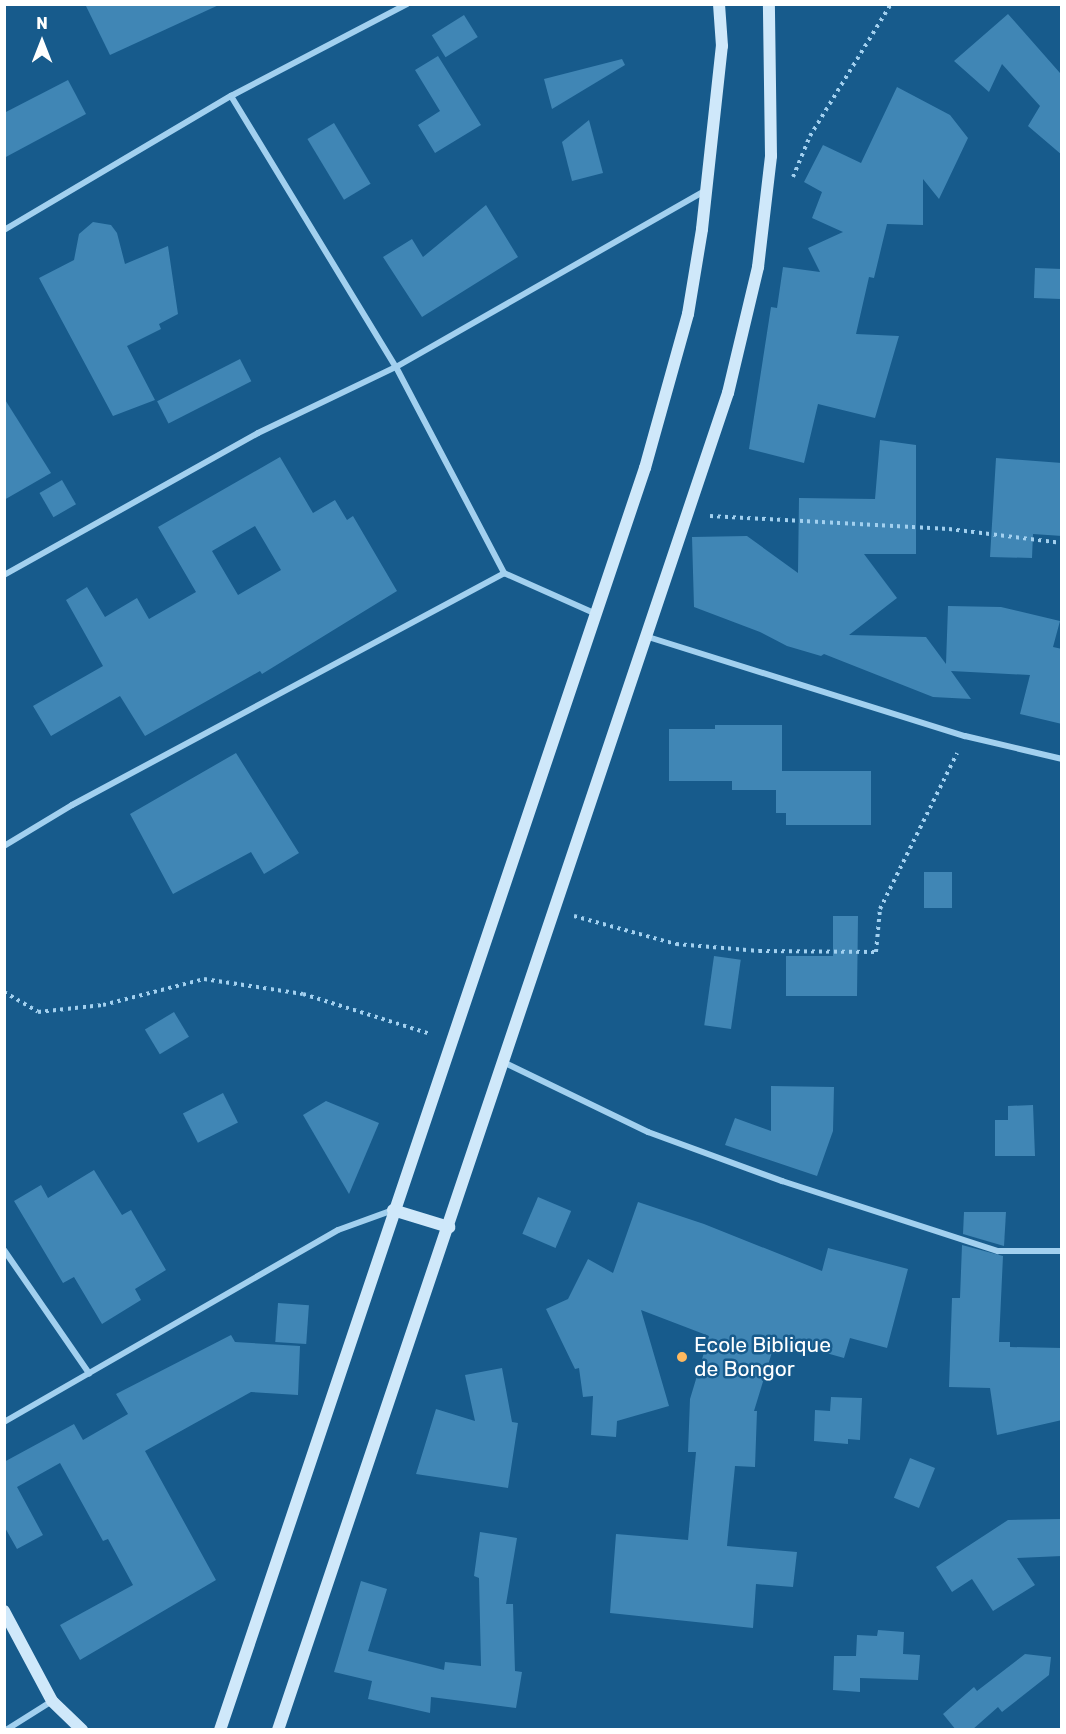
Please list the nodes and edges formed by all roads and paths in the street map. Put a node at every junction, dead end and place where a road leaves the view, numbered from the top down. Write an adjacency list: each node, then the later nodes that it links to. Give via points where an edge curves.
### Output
1 (407, 4): 5 (street)
2 (719, 4): 7 (main road, via 722,46)
3 (769, 4): 10 (main road, via 771,156 758,267 728,393)
4 (891, 4): 6 (path, via 810,136)
5 (231, 96): 8 (street); 9 (street)
6 (792, 180)
7 (708, 189): 9 (street); 14 (main road, via 688,314 645,468)
8 (4, 230)
9 (396, 367): 12 (street); 13 (street, via 258,433)
10 (688, 514): 11 (path, via 949,529); 15 (main road)
11 (1062, 543)
12 (504, 573): 14 (street); 18 (street, via 72,805)
13 (4, 575)
14 (597, 614): 21 (main road)
15 (644, 636): 16 (street); 19 (main road)
16 (965, 736): 17 (street); 19 (path, via 880,909 876,952 759,951 676,944)
17 (1062, 759)
18 (4, 846)
19 (554, 910): 22 (main road)
20 (4, 992): 21 (path, via 38,1012 103,1005 204,979 303,994 395,1019)
21 (451, 1041): 23 (main road)
22 (502, 1061): 24 (main road); 26 (street, via 648,1132 782,1181 998,1251)
23 (393, 1210): 24 (main road); 27 (street, via 338,1230); 33 (main road)
24 (449, 1227): 34 (main road)
25 (4, 1250): 27 (street)
26 (1062, 1251)
27 (88, 1373): 28 (street)
28 (4, 1422)
29 (4, 1611): 30 (main road)
30 (52, 1701): 31 (street); 32 (main road)
31 (6, 1730)
32 (82, 1730)
33 (220, 1730)
34 (278, 1730)

